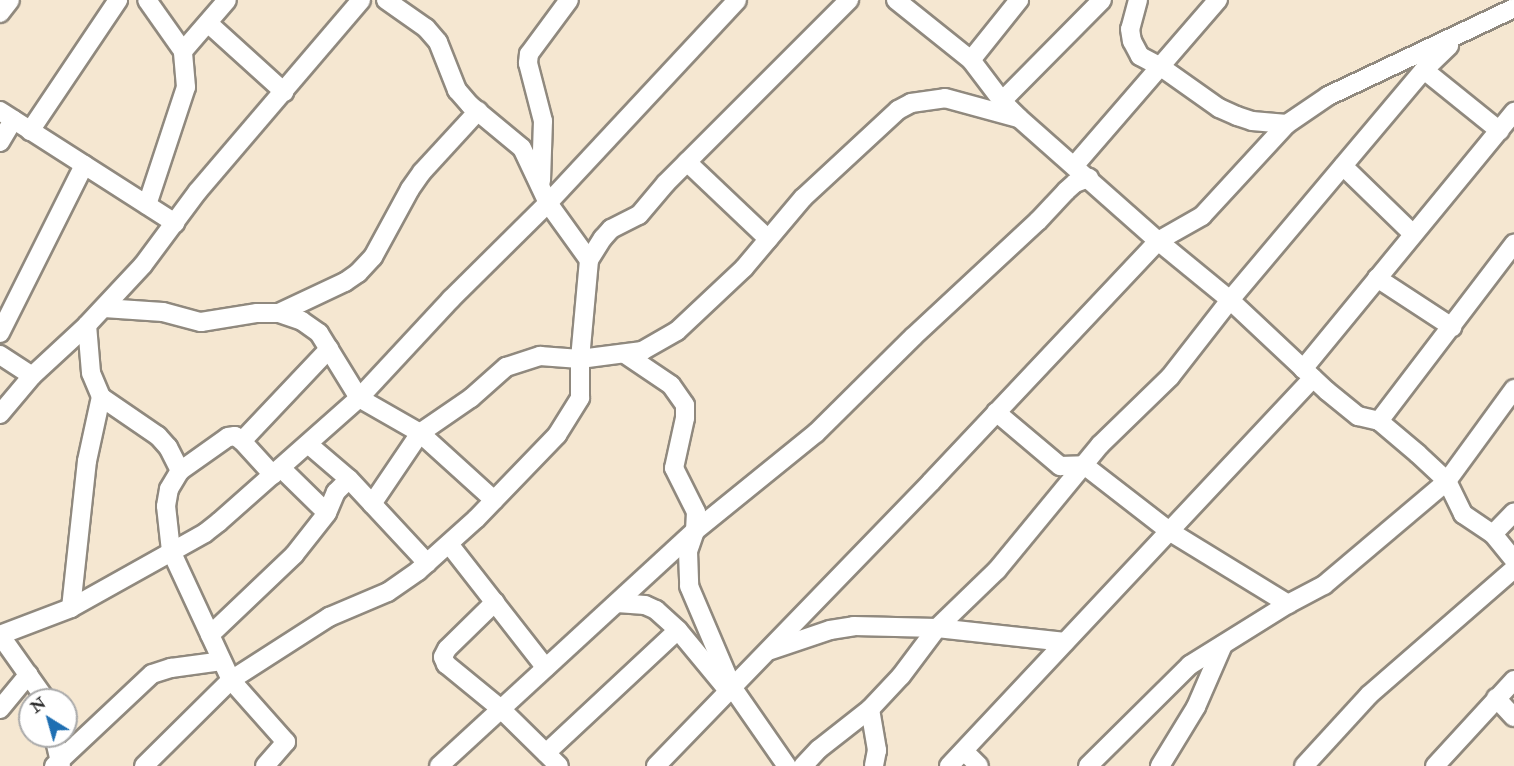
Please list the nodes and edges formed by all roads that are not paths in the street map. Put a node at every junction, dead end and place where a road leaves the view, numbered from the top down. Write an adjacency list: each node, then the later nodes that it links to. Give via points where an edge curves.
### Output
1 (10, 0): 16 (street)
2 (118, 0): 30 (street)
3 (147, 0): 19 (street)
4 (227, 0): 17 (street)
5 (361, 0): 23 (street)
6 (386, 0): 25 (street, via 426,28 438,42 457,90)
7 (569, 0): 38 (street, via 529,54 543,121)
8 (737, 0): 39 (street)
9 (849, 0): 33 (street)
10 (896, 0): 20 (street)
11 (1019, 0): 20 (street)
12 (1102, 0): 24 (street)
13 (1138, 0): 21 (street, via 1130,29 1132,40 1140,56)
14 (1218, 0): 21 (street)
15 (1514, 8): 18 (street)
16 (0, 13)
17 (208, 23): 19 (street); 23 (street)
18 (1461, 35): 22 (street); 29 (street, via 1329,96)
19 (183, 51): 40 (street, via 186,87)
20 (970, 60): 24 (street)
21 (1161, 67): 29 (street, via 1237,117); 35 (street)
22 (1424, 70): 31 (street); 36 (street)
23 (284, 92): 41 (street)
24 (1002, 101): 28 (street)
25 (478, 111): 38 (street, via 522,148); 50 (street, via 422,172 373,257 358,273)
26 (1514, 112): 31 (street)
27 (6, 115): 30 (street); 32 (street)
28 (1019, 118): 35 (street); 43 (street, via 945,98 912,103 898,110 803,198)
29 (1287, 124): 44 (street, via 1202,216)
30 (30, 131): 34 (street)
31 (1500, 131): 42 (street)
32 (0, 142)
33 (687, 162): 43 (street); 46 (street, via 639,215 611,230)
34 (84, 165): 40 (street); 53 (street)
35 (1074, 166): 37 (street)
36 (1343, 166): 42 (street); 48 (street)
37 (1089, 178): 44 (street); 78 (street, via 1066,191 816,433)
38 (540, 186): 39 (street)
39 (548, 203): 46 (street); 62 (street, via 451,299)
40 (147, 205): 41 (street)
41 (175, 222): 49 (street)
42 (1413, 234): 47 (street)
43 (768, 239): 55 (street, via 744,268 677,331 642,351)
44 (1158, 241): 48 (street); 63 (street)
45 (1514, 244): 52 (street)
46 (589, 260): 57 (street)
47 (1377, 278): 52 (street); 58 (street)
48 (1230, 300): 58 (street); 69 (street, via 1170,377)
49 (104, 308): 50 (street, via 163,312 201,322); 51 (street)
50 (279, 313): 54 (street, via 302,321 319,333)
51 (87, 325): 59 (street); 61 (street, via 91,373)
52 (1452, 327): 65 (street)
53 (0, 333)
54 (329, 349): 62 (street); 67 (street)
55 (625, 354): 57 (street); 78 (street, via 671,385 685,405 686,418 674,468 696,512)
56 (0, 355): 59 (street)
57 (580, 359): 66 (street, via 540,356 506,367 471,399); 74 (street, via 580,398 576,406 557,435)
58 (1308, 373): 65 (street, via 1358,416); 79 (street)
59 (32, 376): 64 (street)
60 (1514, 389): 73 (street)
61 (101, 397): 70 (street, via 158,436); 89 (street, via 87,461)
62 (360, 399): 66 (street); 68 (street)
63 (996, 412): 69 (street, via 1060,466); 95 (street)
64 (0, 414)
65 (1379, 421): 73 (street)
66 (420, 433): 74 (street); 75 (street)
67 (242, 441): 70 (street, via 228,437); 71 (street)
68 (308, 444): 71 (street); 72 (street)
69 (1084, 465): 79 (street); 90 (street, via 997,570)
70 (180, 471): 82 (street, via 169,489 166,506)
71 (277, 472): 77 (street); 82 (street, via 205,533)
72 (350, 479): 75 (street); 77 (street, via 336,492)
73 (1447, 481): 80 (street, via 1463,514); 88 (street, via 1352,564)
74 (494, 500): 81 (street)
75 (372, 504): 84 (street)
76 (1514, 512): 80 (street)
77 (327, 513): 92 (street, via 294,555)
78 (695, 531): 87 (street); 102 (street, via 688,551 689,586)
79 (1168, 531): 88 (street); 93 (street)
80 (1492, 534): 83 (street)
81 (449, 544): 84 (street); 86 (street)
82 (171, 551): 89 (street); 92 (street)
83 (1514, 560)
84 (427, 563): 99 (street, via 388,592 329,617)
85 (1514, 570): 123 (street, via 1369,695)
86 (495, 602): 97 (street); 106 (street, via 443,657 446,664)
87 (617, 603): 91 (street, via 645,605); 97 (street)
88 (1288, 604): 94 (street)
89 (71, 608): 98 (street, via 0,635)
90 (937, 628): 93 (street); 95 (street, via 854,626); 104 (street, via 901,676)
91 (678, 630): 102 (street); 110 (street)
92 (210, 634): 96 (street)
93 (1065, 642): 109 (street)
94 (1222, 645): 112 (street, via 1190,665); 122 (street, via 1196,707)
95 (767, 651): 102 (street)
96 (222, 661): 99 (street); 111 (street, via 152,674)
97 (546, 668): 106 (street)
98 (29, 674): 101 (street); 105 (street)
99 (231, 680): 113 (street); 114 (street, via 286,742)
100 (1514, 680): 103 (street)
101 (38, 688)
102 (730, 689): 116 (street); 117 (street)
103 (1496, 699): 107 (street); 124 (street)
104 (870, 708): 118 (street); 119 (street, via 877,750)
105 (0, 709)
106 (501, 709): 110 (street); 115 (street)
107 (1514, 717)
108 (56, 748): 111 (street)
109 (964, 751): 120 (street); 121 (street)
110 (553, 760)
111 (58, 765)
112 (1092, 765)
113 (144, 766)
114 (266, 766)
115 (439, 766)
116 (656, 766)
117 (787, 766)
118 (803, 766)
119 (874, 766)
120 (949, 766)
121 (979, 766)
122 (1160, 766)
123 (1304, 766)
124 (1435, 766)

